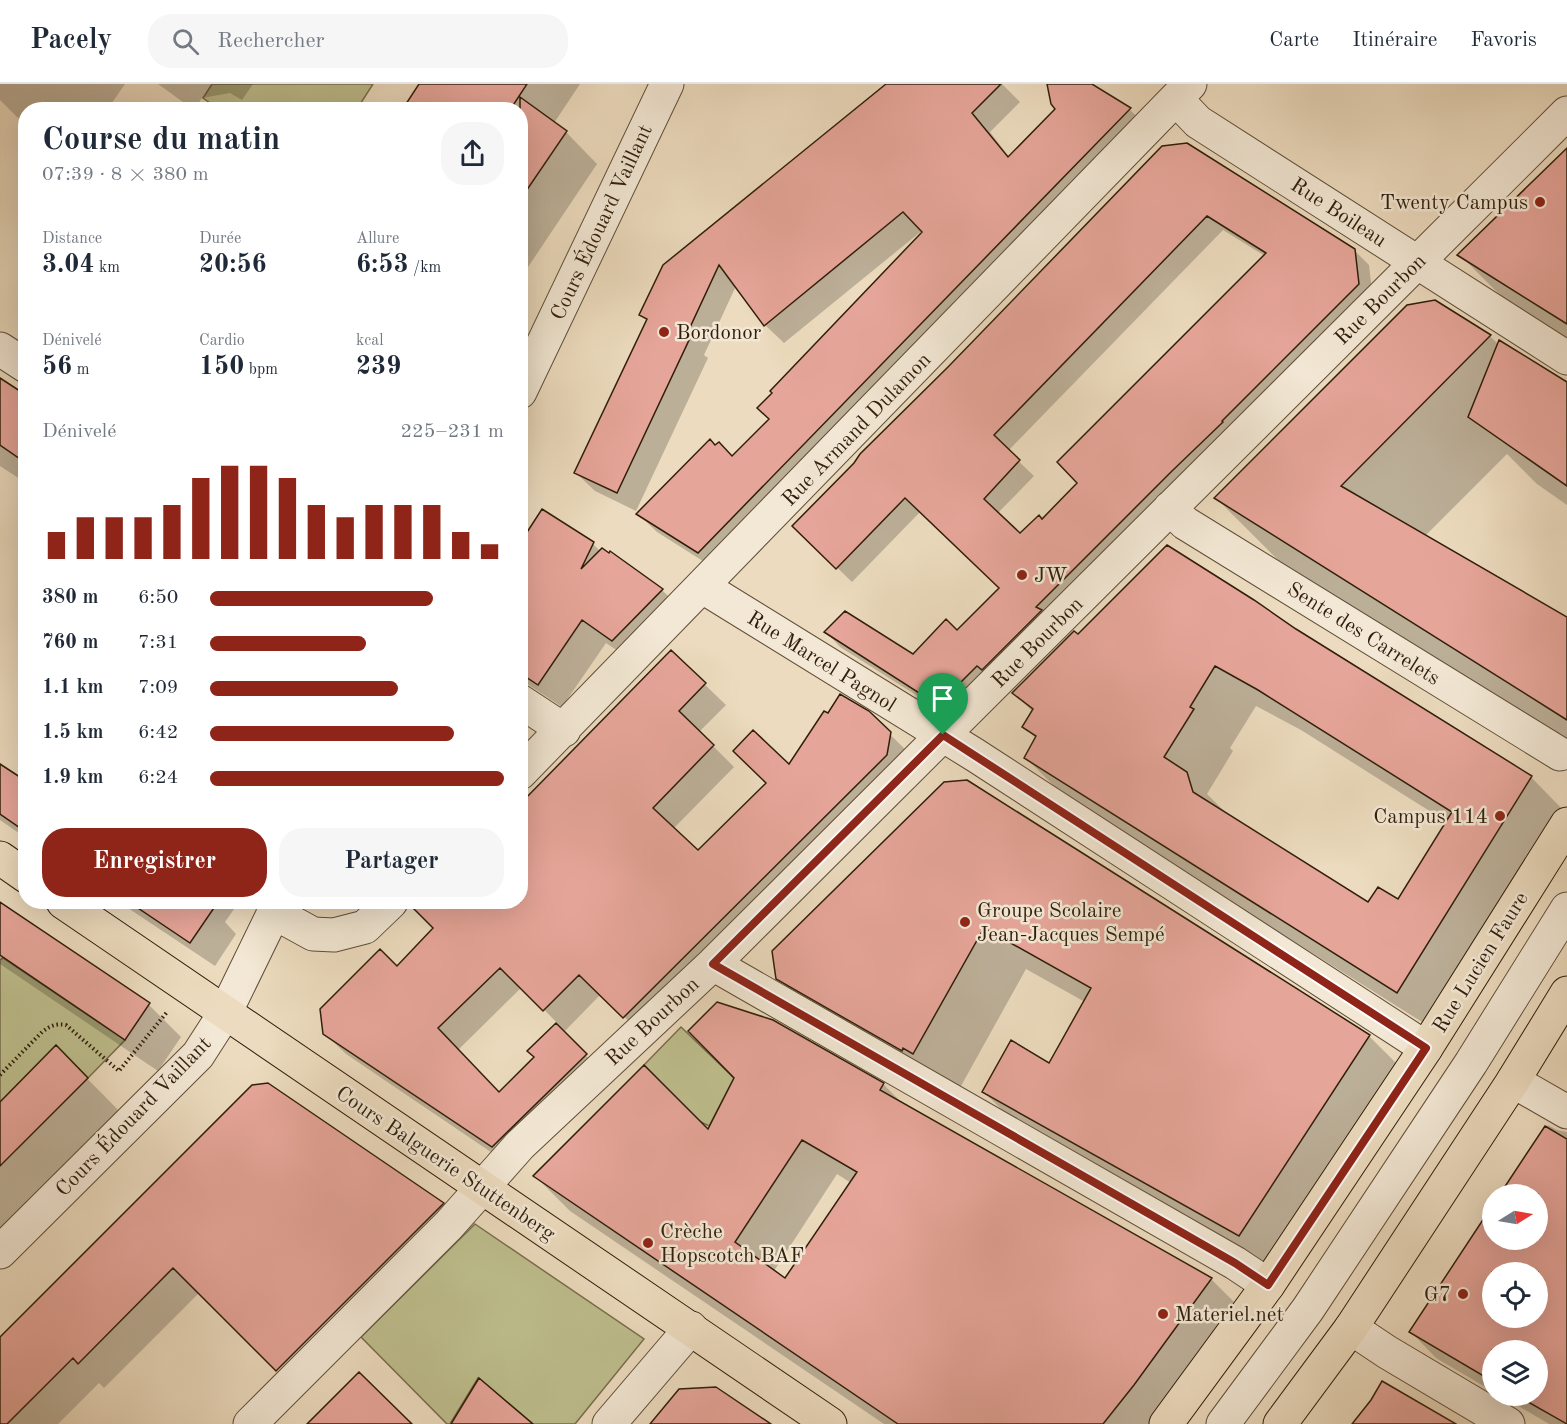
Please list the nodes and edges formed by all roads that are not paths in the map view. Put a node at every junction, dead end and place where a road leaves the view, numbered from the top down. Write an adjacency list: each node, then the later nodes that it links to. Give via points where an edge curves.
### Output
1 (667, 84): 6 (street, Cours Édouard Vaillant)
2 (1183, 92): 4 (street, Rue Boileau, via 1198,122); 8 (street, Rue Armand Dulamon)
3 (1567, 112): 4 (street, Rue Bourbon)
4 (1417, 262): 5 (street, Rue Boileau); 7 (street, Rue Bourbon)
5 (1567, 358)
6 (528, 375)
7 (1170, 508): 11 (street, Rue Bourbon); 12 (street, Sente des Carrelets, via 1185,524)
8 (703, 587): 10 (street, Rue Armand Dulamon); 11 (street, Rue Marcel Pagnol)
9 (528, 706): 10 (street)
10 (564, 730): 13 (street, Rue Armand Dulamon)
11 (943, 735): 22 (street, Rue Bourbon); 25 (street, Rue Marcel Pagnol)
12 (1560, 754)
13 (528, 765)
14 (1567, 824): 25 (main road, Rue Lucien Faure)
15 (0, 858): 16 (main road)
16 (18, 870)
17 (73, 909): 24 (main road, Cours Balguerie Stuttenberg)
18 (275, 909): 24 (street, Cours Édouard Vaillant)
19 (279, 909): 20 (street, via 313,934 334,935 365,927)
20 (384, 909)
21 (1567, 909): 37 (street, via 1471,1063 1308,1309)
22 (713, 964): 28 (street, Rue Bourbon, via 520,1145); 30 (street)
23 (1567, 993): 26 (main road)
24 (225, 1013): 28 (main road, Cours Balguerie Stuttenberg); 29 (street, Cours Édouard Vaillant, via 198,1055)
25 (1426, 1048): 30 (main road, Rue Lucien Faure)
26 (1513, 1080): 27 (street); 32 (main road)
27 (1567, 1112)
28 (483, 1186): 31 (main road, Cours Balguerie Stuttenberg); 33 (street, Rue Bourbon)
29 (0, 1252)
30 (1268, 1285): 36 (main road, Rue Lucien Faure)
31 (691, 1328): 34 (street); 35 (main road, Cours Balguerie Stuttenberg)
32 (1351, 1328): 38 (main road); 39 (street)
33 (250, 1424)
34 (609, 1424)
35 (830, 1424)
36 (1166, 1424)
37 (1223, 1424)
38 (1280, 1424)
39 (1508, 1424)

